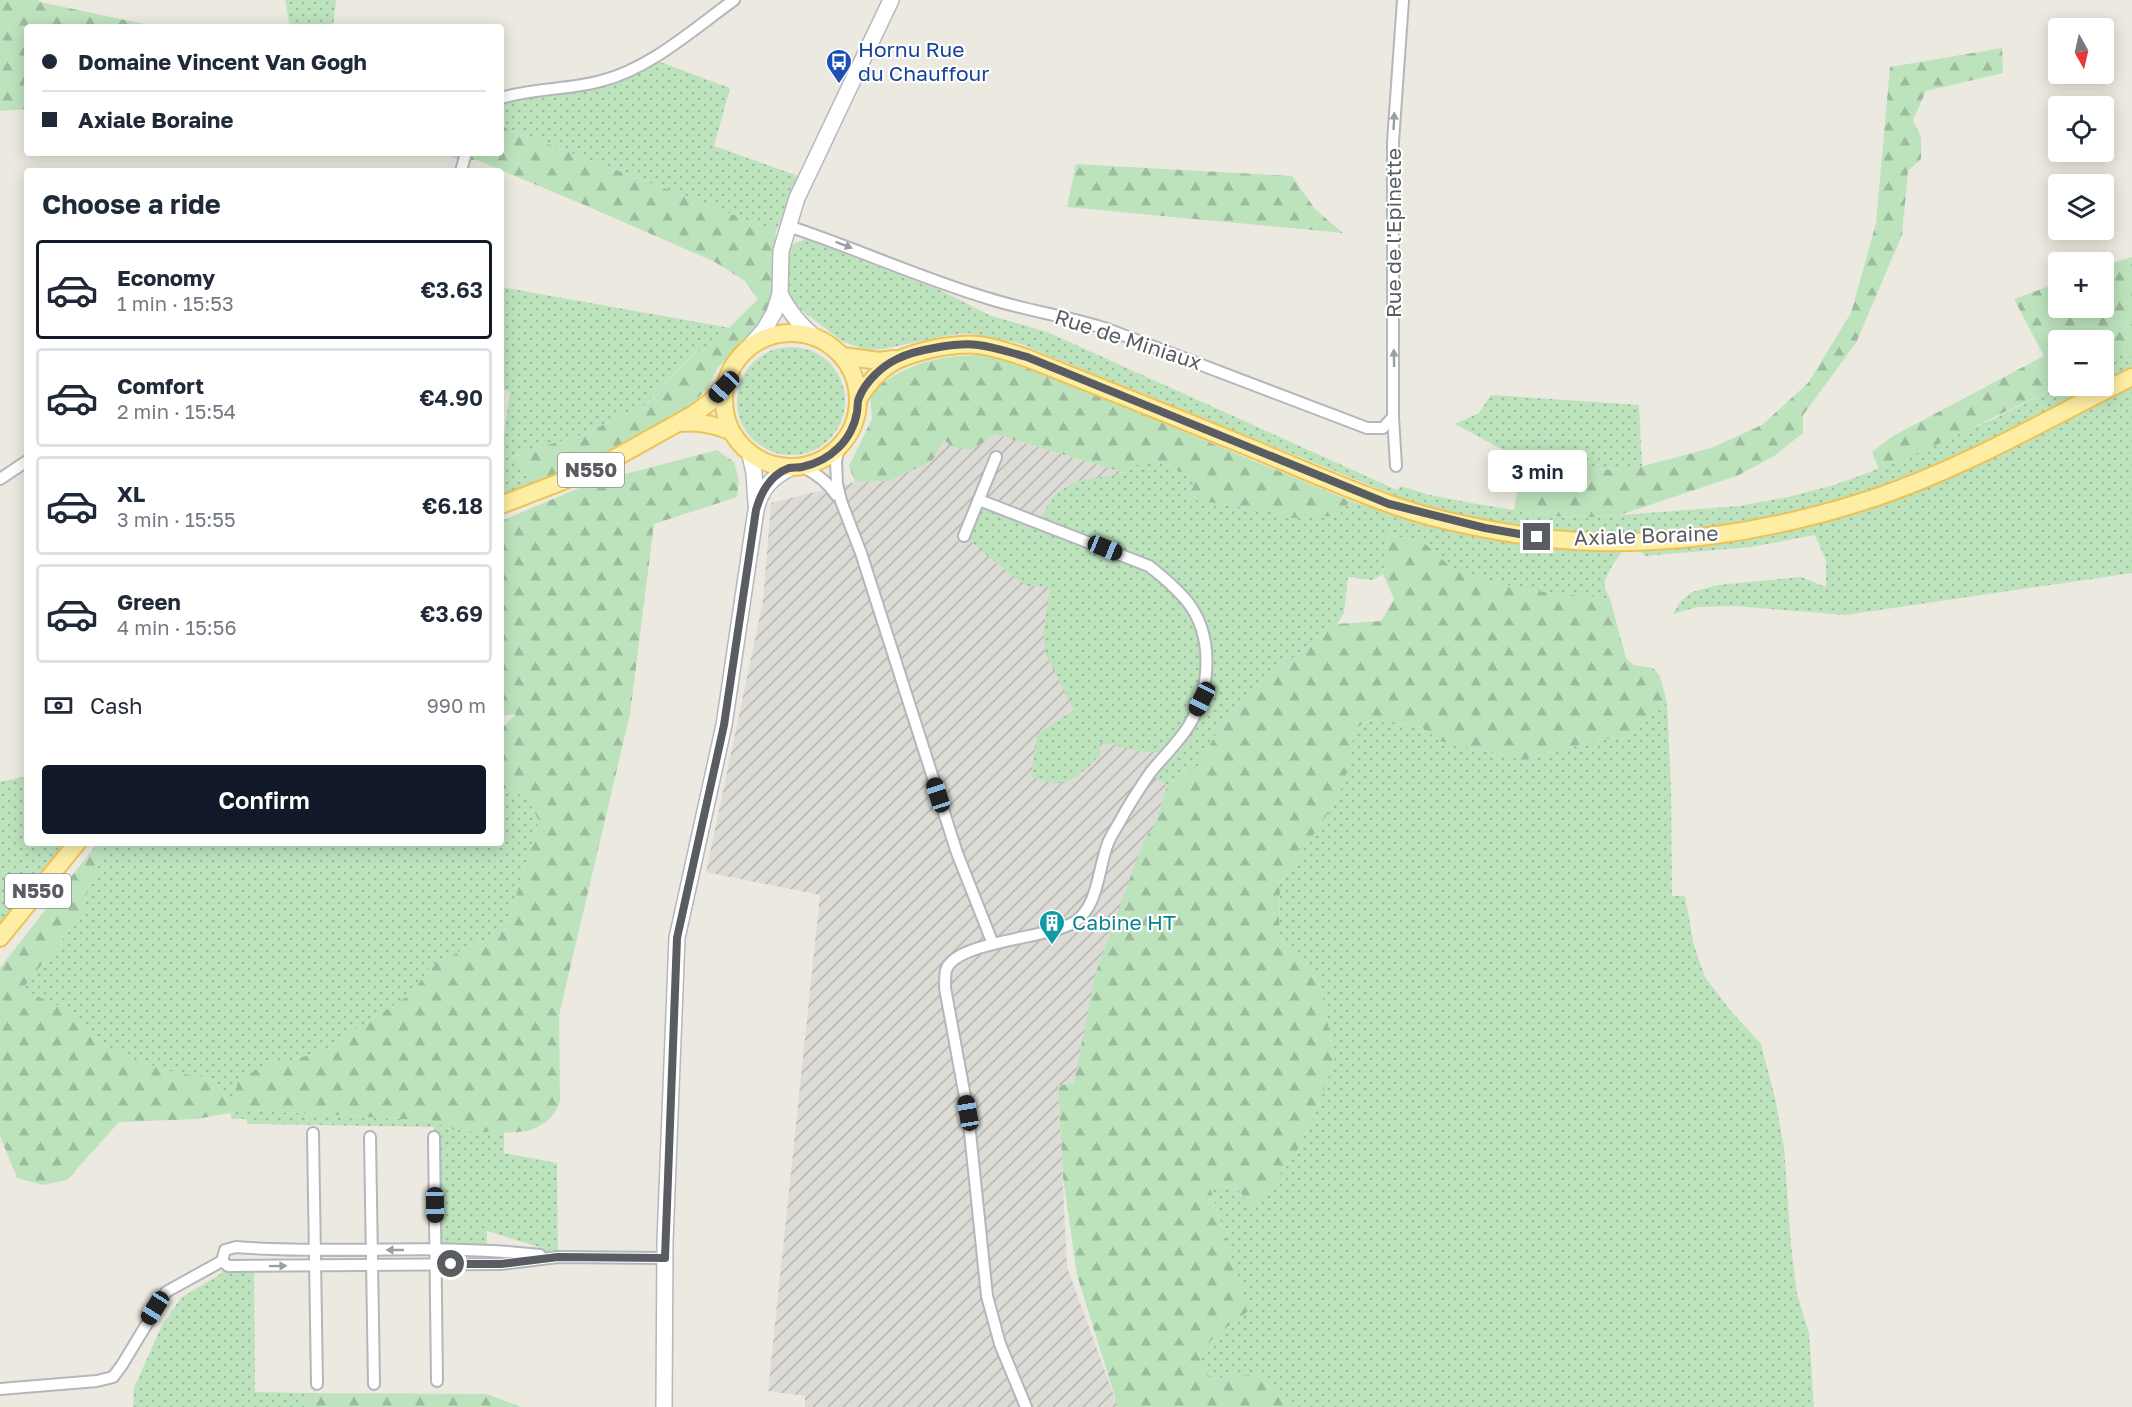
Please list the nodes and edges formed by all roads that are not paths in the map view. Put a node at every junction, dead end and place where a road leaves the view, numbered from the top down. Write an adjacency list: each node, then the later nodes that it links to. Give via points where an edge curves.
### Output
1 (734, 0): 4 (street, via 646,64 626,73 601,82)
2 (891, 0): 5 (street, via 797,198)
3 (1403, 0): 14 (street, Rue de l'Epinette, one-way to 3, via 1393,142)
4 (504, 97)
5 (788, 226): 6 (street, via 781,251); 14 (street, Rue de Miniaux, one-way to 14, via 958,289 1087,322 1367,428 1383,428)
6 (780, 294): 7 (street, via 795,319); 8 (street, via 769,322)
7 (816, 338): 8 (main road, Axiale Boraine, via 794,333 772,336); 9 (main road, Axiale Boraine)
8 (752, 345): 12 (main road, Axiale Boraine, via 730,370)
9 (842, 356): 10 (main road, via 879,361); 13 (main road, Axiale Boraine, via 854,376)
10 (898, 358): 11 (main road, Axiale Boraine, via 956,344 999,349 1389,504 1537,537 1631,541 1752,530 1878,497 1951,466); 13 (main road, Axiale Boraine, via 869,382)
11 (2132, 376)
12 (724, 387): 15 (main road, via 710,402); 16 (main road, Axiale Boraine)
13 (858, 399): 17 (main road, Axiale Boraine, via 854,425)
14 (1393, 417): 21 (street, Rue de l'Epinette)
15 (676, 423): 16 (main road, via 713,424); 26 (main road, N550, via 597,468)
16 (730, 431): 18 (main road, Axiale Boraine)
17 (839, 447): 22 (main road, Axiale Boraine, via 823,460); 25 (street, via 836,461)
18 (750, 455): 22 (main road, Axiale Boraine, via 769,464); 27 (street)
19 (996, 458): 24 (street)
20 (24, 463): 23 (street)
21 (1396, 466)
22 (796, 467): 25 (street, via 818,475); 27 (street, via 767,484)
23 (0, 479)
24 (979, 500): 28 (street); 31 (street, via 1116,552 1157,572 1187,601 1205,647 1207,674 1202,699 1187,728 1150,774 1108,843 1090,905 1075,922)
25 (841, 501): 31 (street, via 957,853)
26 (504, 504)
27 (756, 510): 40 (street, via 724,725 677,938)
28 (964, 536)
29 (75, 846): 30 (main road, N550)
30 (0, 938)
31 (993, 944): 51 (street, via 954,960 946,968 945,988 968,1113 987,1296 1000,1344)
32 (313, 1133): 36 (street)
33 (370, 1137): 37 (street)
34 (434, 1137): 38 (street)
35 (238, 1247): 36 (street); 41 (street, via 225,1250); 44 (street, via 251,1256)
36 (315, 1250): 37 (street); 45 (street)
37 (371, 1250): 38 (street, one-way to 37); 43 (street)
38 (435, 1250): 39 (street, via 502,1250); 42 (street)
39 (558, 1257): 40 (street); 42 (street, via 501,1264)
40 (665, 1258): 50 (street)
41 (222, 1261): 44 (street, via 228,1266); 49 (street, via 166,1292 113,1377)
42 (436, 1264): 43 (street); 46 (street)
43 (372, 1265): 45 (street); 48 (street)
44 (246, 1266): 45 (street, one-way to 45)
45 (315, 1266): 47 (street)
46 (437, 1381)
47 (317, 1384)
48 (374, 1384)
49 (0, 1389)
50 (664, 1407)
51 (1026, 1407)

